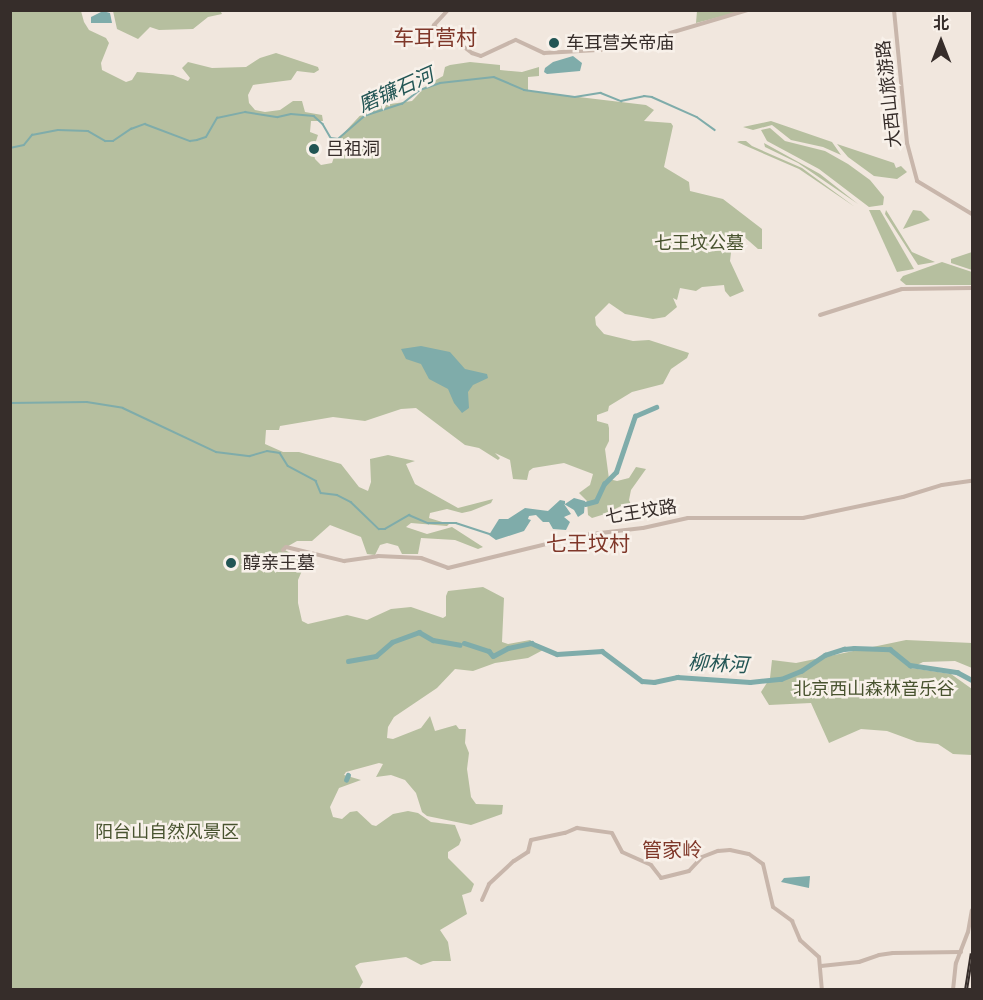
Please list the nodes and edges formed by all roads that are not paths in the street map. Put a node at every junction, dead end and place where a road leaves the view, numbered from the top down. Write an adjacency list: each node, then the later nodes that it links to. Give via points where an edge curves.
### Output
1 (448, 10): 2 (street, via 434,25 445,40 460,44 476,56 516,40 549,54 616,49)
2 (748, 10)
3 (894, 10): 4 (street, 大西山旅游路, via 907,143 917,181)
4 (972, 214)
5 (972, 288): 6 (street, via 902,288)
6 (820, 315)
7 (972, 481): 8 (street, 七王坟路, via 804,518 688,518 583,535 448,568 421,558 378,556 344,561)
8 (283, 549)
9 (482, 900): 12 (street, via 489,884 528,852 531,840 577,828 612,833 622,852 651,865 661,878 689,871 702,857 730,850 762,861 773,907 792,921 800,940 815,951)
10 (972, 910): 11 (street)
11 (961, 952): 12 (street, via 879,954 859,962); 14 (street)
12 (821, 966): 13 (street)
13 (822, 990)
14 (953, 990)

